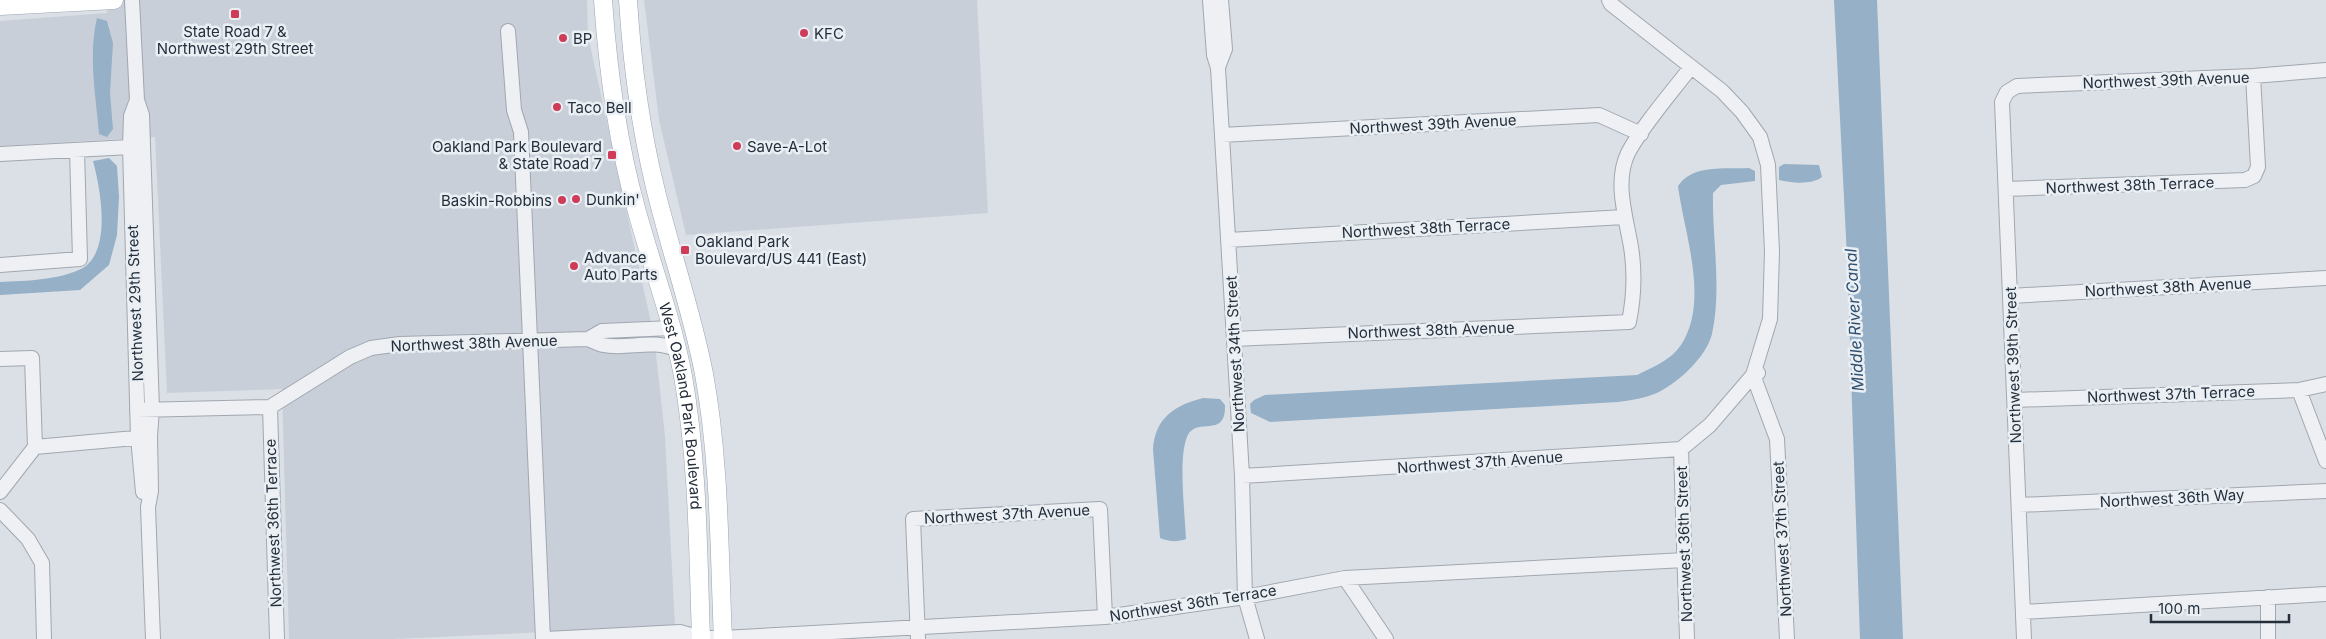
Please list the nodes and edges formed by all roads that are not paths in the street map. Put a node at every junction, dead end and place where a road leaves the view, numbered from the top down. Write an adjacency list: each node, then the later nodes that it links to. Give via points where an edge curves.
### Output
1 (114, 0): 8 (main road)
2 (132, 0): 15 (street, Northwest 29th Street)
3 (603, 0): 27 (main road, West Oakland Park Boulevard, via 608,70 620,144)
4 (628, 0): 32 (main road, West Oakland Park Boulevard, via 636,89 653,178)
5 (1210, 0): 11 (street, Northwest 34th Street)
6 (1221, 0): 11 (street, Northwest 34th Street, via 1224,48)
7 (1609, 0): 10 (street)
8 (0, 6)
9 (508, 31): 30 (street, via 514,110 521,132)
10 (1691, 67): 16 (street); 34 (street, via 1722,90 1742,112 1760,137 1768,165 1772,251 1770,319 1774,332 1773,343)
11 (1218, 68): 17 (street, Northwest 34th Street)
12 (2326, 70): 13 (street, Northwest 39th Avenue)
13 (2253, 76): 14 (street, Northwest 39th Avenue, via 2017,86); 21 (street, Northwest 38th Terrace, via 2258,167 2254,176 2245,180)
14 (2007, 92): 21 (street, Northwest 39th Street, via 2002,102)
15 (137, 100): 18 (street, Northwest 29th Street, via 130,116); 40 (street, Northwest 29th Street, via 142,115 144,152)
16 (1641, 134): 17 (street, Northwest 39th Avenue, via 1599,115); 22 (street, via 1627,154 1621,185)
17 (1222, 135): 23 (street, Northwest 34th Street)
18 (130, 147): 19 (street); 41 (street, Northwest 29th Street)
19 (78, 150): 20 (street); 24 (street, via 80,259)
20 (0, 154)
21 (2006, 190): 26 (street, Northwest 39th Street)
22 (1624, 217): 23 (street, Northwest 38th Terrace); 29 (street, Northwest 38th Avenue, via 1635,292 1629,322)
23 (1228, 240): 29 (street, Northwest 34th Street)
24 (0, 265)
25 (2326, 278): 26 (street, Northwest 38th Avenue)
26 (2010, 296): 38 (street, Northwest 39th Street)
27 (672, 328): 28 (street, Northwest 38th Avenue, via 602,331); 31 (main road, West Oakland Park Boulevard); 32 (main road)
28 (588, 339): 30 (street, Northwest 38th Avenue); 31 (street, Northwest 38th Avenue, via 604,345 657,344)
29 (1234, 339): 47 (street, Northwest 34th Street)
30 (530, 341): 39 (street, Northwest 38th Avenue, via 428,342 370,348 334,366); 64 (street)
31 (677, 350): 65 (main road, West Oakland Park Boulevard, via 695,479)
32 (699, 351): 60 (main road, West Oakland Park Boulevard, via 715,465)
33 (0, 359): 44 (street, via 32,358)
34 (1757, 373): 36 (street, Northwest 37th Street); 42 (street)
35 (2326, 384): 37 (street, Northwest 37th Terrace)
36 (1760, 388): 42 (street, via 1740,401 1718,424); 69 (street, Northwest 37th Street, via 1779,430)
37 (2299, 390): 38 (street, Northwest 37th Terrace); 46 (street)
38 (2014, 400): 50 (street, Northwest 39th Street)
39 (270, 407): 40 (street); 63 (street, Northwest 36th Terrace)
40 (152, 409): 41 (street); 43 (street, Northwest 29th Street)
41 (137, 410): 43 (street, Northwest 29th Street)
42 (1710, 425): 45 (street)
43 (144, 437): 44 (street); 62 (street, Northwest 29th Street, via 142,491 148,507)
44 (35, 447): 49 (street)
45 (1680, 449): 47 (street, Northwest 37th Avenue); 52 (street, Northwest 36th Street)
46 (2326, 461)
47 (1242, 476): 55 (street, Northwest 34th Street)
48 (2326, 491): 50 (street, Northwest 36th Way)
49 (0, 492)
50 (2019, 505): 57 (street, Northwest 39th Street)
51 (0, 510): 61 (street, via 28,539 42,563)
52 (1685, 560): 53 (street, Northwest 36th Terrace); 68 (street, Northwest 36th Street)
53 (1345, 578): 55 (street, Northwest 36th Terrace); 67 (street)
54 (2326, 594): 56 (street)
55 (1245, 597): 58 (street, Northwest 36th Terrace); 66 (street, Northwest 34th Street)
56 (2268, 597): 57 (street); 71 (street)
57 (2023, 612): 70 (street, Northwest 39th Street)
58 (1105, 617): 59 (street, Northwest 36th Terrace); 59 (street, Northwest 37th Avenue, via 1100,509 913,519)
59 (918, 633): 60 (street, Northwest 36th Terrace)
60 (723, 638): 65 (street, Northwest 36th Terrace)
61 (44, 639)
62 (153, 639)
63 (277, 639)
64 (545, 639): 65 (street, Northwest 36th Terrace, via 680,632)
65 (700, 639)
66 (1257, 639)
67 (1386, 639)
68 (1687, 639)
69 (1787, 639)
70 (2024, 639)
71 (2268, 639)

